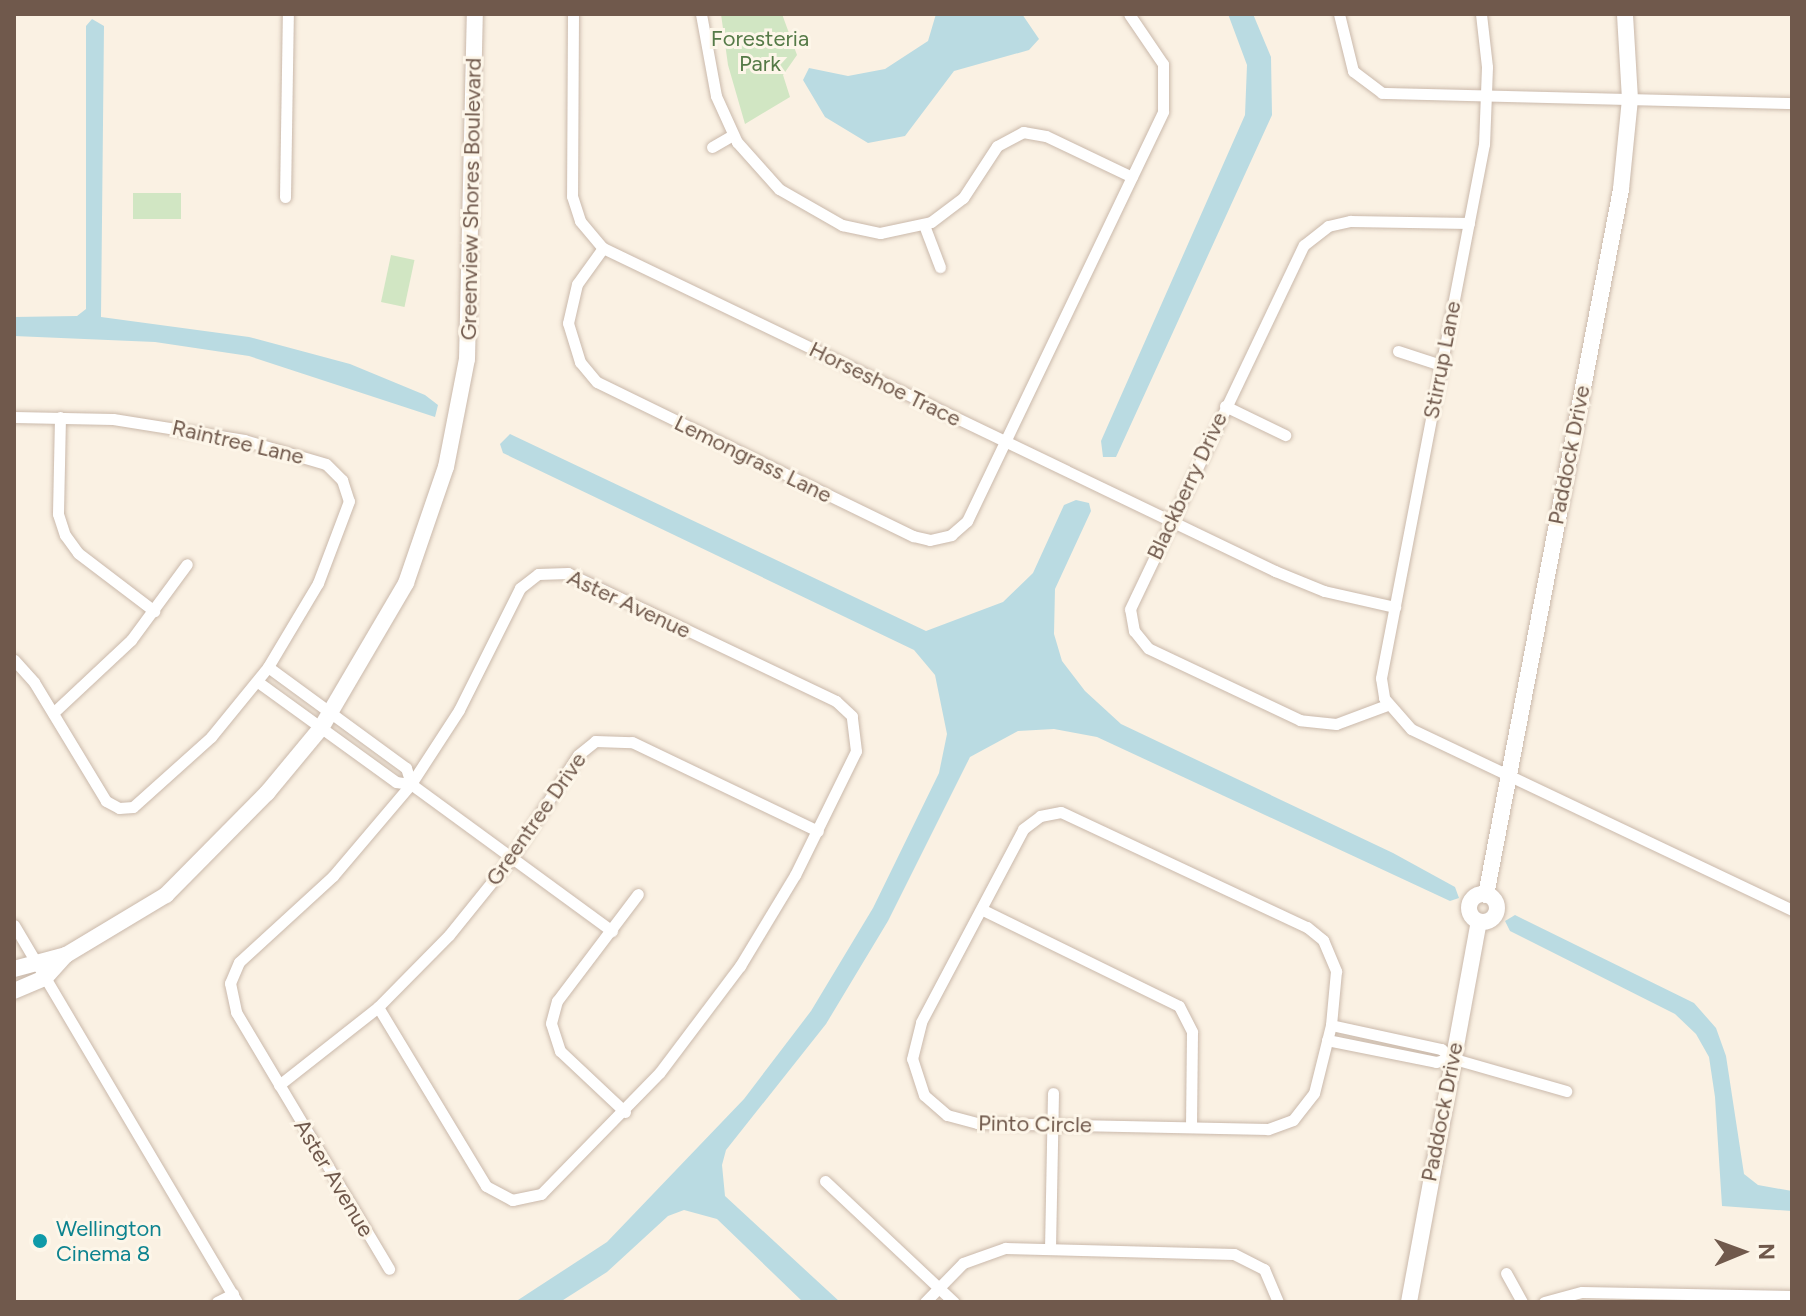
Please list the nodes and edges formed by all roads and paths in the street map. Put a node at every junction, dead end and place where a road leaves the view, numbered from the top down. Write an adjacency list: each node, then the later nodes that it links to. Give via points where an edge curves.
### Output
1 (288, 14): 15 (street)
2 (475, 14): 36 (street, Greenview Shores Boulevard, via 472,296 460,407 446,467 406,583)
3 (573, 14): 18 (street, Horseshoe Trace, via 572,196 580,221)
4 (701, 14): 12 (street, via 716,96)
5 (1129, 14): 14 (street, Lemongrass Lane, via 1160,57 1167,88 1163,111)
6 (1339, 14): 9 (street, via 1350,64 1362,83 1389,94)
7 (1481, 14): 9 (street, Stirrup Lane)
8 (1625, 14): 10 (street, Paddock Drive)
9 (1488, 97): 10 (street); 16 (street, Stirrup Lane)
10 (1630, 99): 11 (street); 37 (street, Paddock Drive, via 1621,189)
11 (1792, 103)
12 (733, 135): 13 (street); 17 (street, via 779,189 842,225 880,233)
13 (712, 147)
14 (1132, 177): 17 (street, via 1046,136 1016,134 992,151 963,198); 26 (street, Lemongrass Lane)
15 (285, 197)
16 (1469, 223): 21 (street, Stirrup Lane); 22 (street, Blackberry Drive, via 1350,221 1315,235 1296,258)
17 (924, 225): 19 (street)
18 (603, 248): 26 (street, Horseshoe Trace); 26 (street, Lemongrass Lane, via 577,284 568,323 580,362 608,390 930,540 963,526)
19 (940, 267)
20 (1398, 351): 21 (street)
21 (1441, 365): 29 (street, Stirrup Lane)
22 (1225, 406): 25 (street); 27 (street, Blackberry Drive)
23 (14, 417): 24 (street, Raintree Lane)
24 (60, 417): 30 (street, via 58,514 65,535 78,553); 32 (street, Raintree Lane, via 201,431 319,461 338,473 348,493 347,519 318,583)
25 (1285, 435)
26 (1005, 442): 27 (street, Horseshoe Trace)
27 (1170, 521): 29 (street, Horseshoe Trace, via 1295,580); 34 (street, Blackberry Drive, via 1130,609 1134,631 1148,648 1300,720 1336,724)
28 (187, 564): 30 (street)
29 (1395, 607): 34 (street, Stirrup Lane, via 1381,678)
30 (154, 611): 35 (street, via 106,666)
31 (14, 660): 35 (street)
32 (268, 667): 33 (street); 36 (street)
33 (258, 682): 35 (street, via 184,765 140,804 126,809 106,801); 36 (street)
34 (1387, 705): 37 (street, via 1405,725)
35 (53, 713)
36 (326, 721): 38 (street, via 406,768); 46 (street, Greenview Shores Boulevard, via 267,793 166,895)
37 (1507, 774): 43 (street); 54 (street, Paddock Drive, via 1486,895 1496,912 1492,919 1479,922)
38 (411, 784): 39 (street, Aster Avenue, via 459,710 516,594 538,574 561,572 847,710 858,744); 40 (street); 55 (street, Aster Avenue, via 333,876 244,957 232,975 233,1005)
39 (818, 831): 40 (street, Greentree Drive, via 632,742 610,738 578,755); 58 (street, Aster Avenue, via 725,988)
40 (512, 857): 45 (street); 51 (street, Greentree Drive, via 449,935)
41 (638, 894): 45 (street)
42 (983, 910): 52 (street, Pinto Circle, via 1023,829 1047,813 1075,816 1313,931 1335,964); 59 (street, Pinto Circle, via 914,1036 914,1075 929,1101 954,1118); 60 (street, via 1179,1006 1192,1032)
43 (1792, 910)
44 (14, 925): 47 (street)
45 (612, 931): 58 (street, via 557,1001 551,1023 560,1051)
46 (66, 955): 47 (street, Greenview Shores Boulevard); 49 (street, Greenview Shores Boulevard)
47 (35, 961): 48 (street, Greenview Shores Boulevard); 49 (street)
48 (14, 969)
49 (45, 978): 50 (street, Greenview Shores Boulevard); 67 (street)
50 (14, 991)
51 (378, 1007): 55 (street, Greentree Drive); 58 (street, Aster Avenue, via 481,1181 505,1198 527,1199 547,1189)
52 (1331, 1025): 53 (street, Pinto Circle); 54 (street, via 1441,1049)
53 (1327, 1040): 54 (street, via 1436,1062); 60 (street, Pinto Circle, via 1314,1093 1293,1120 1268,1129)
54 (1451, 1058): 56 (street); 72 (street, Paddock Drive)
55 (279, 1085): 63 (street, Aster Avenue)
56 (1566, 1091)
57 (1053, 1093): 59 (street)
58 (625, 1112)
59 (1053, 1124): 60 (street, Pinto Circle); 62 (street)
60 (1191, 1127)
61 (825, 1181): 65 (street)
62 (1050, 1249): 65 (street, via 983,1252); 71 (street, via 1240,1255 1268,1275)
63 (389, 1269)
64 (1506, 1273): 73 (street)
65 (939, 1287): 69 (street); 70 (street)
66 (1792, 1296): 74 (street, via 1582,1292)
67 (235, 1298): 68 (street)
68 (217, 1302)
69 (925, 1302)
70 (954, 1302)
71 (1278, 1302)
72 (1409, 1302)
73 (1522, 1302)
74 (1544, 1302)

